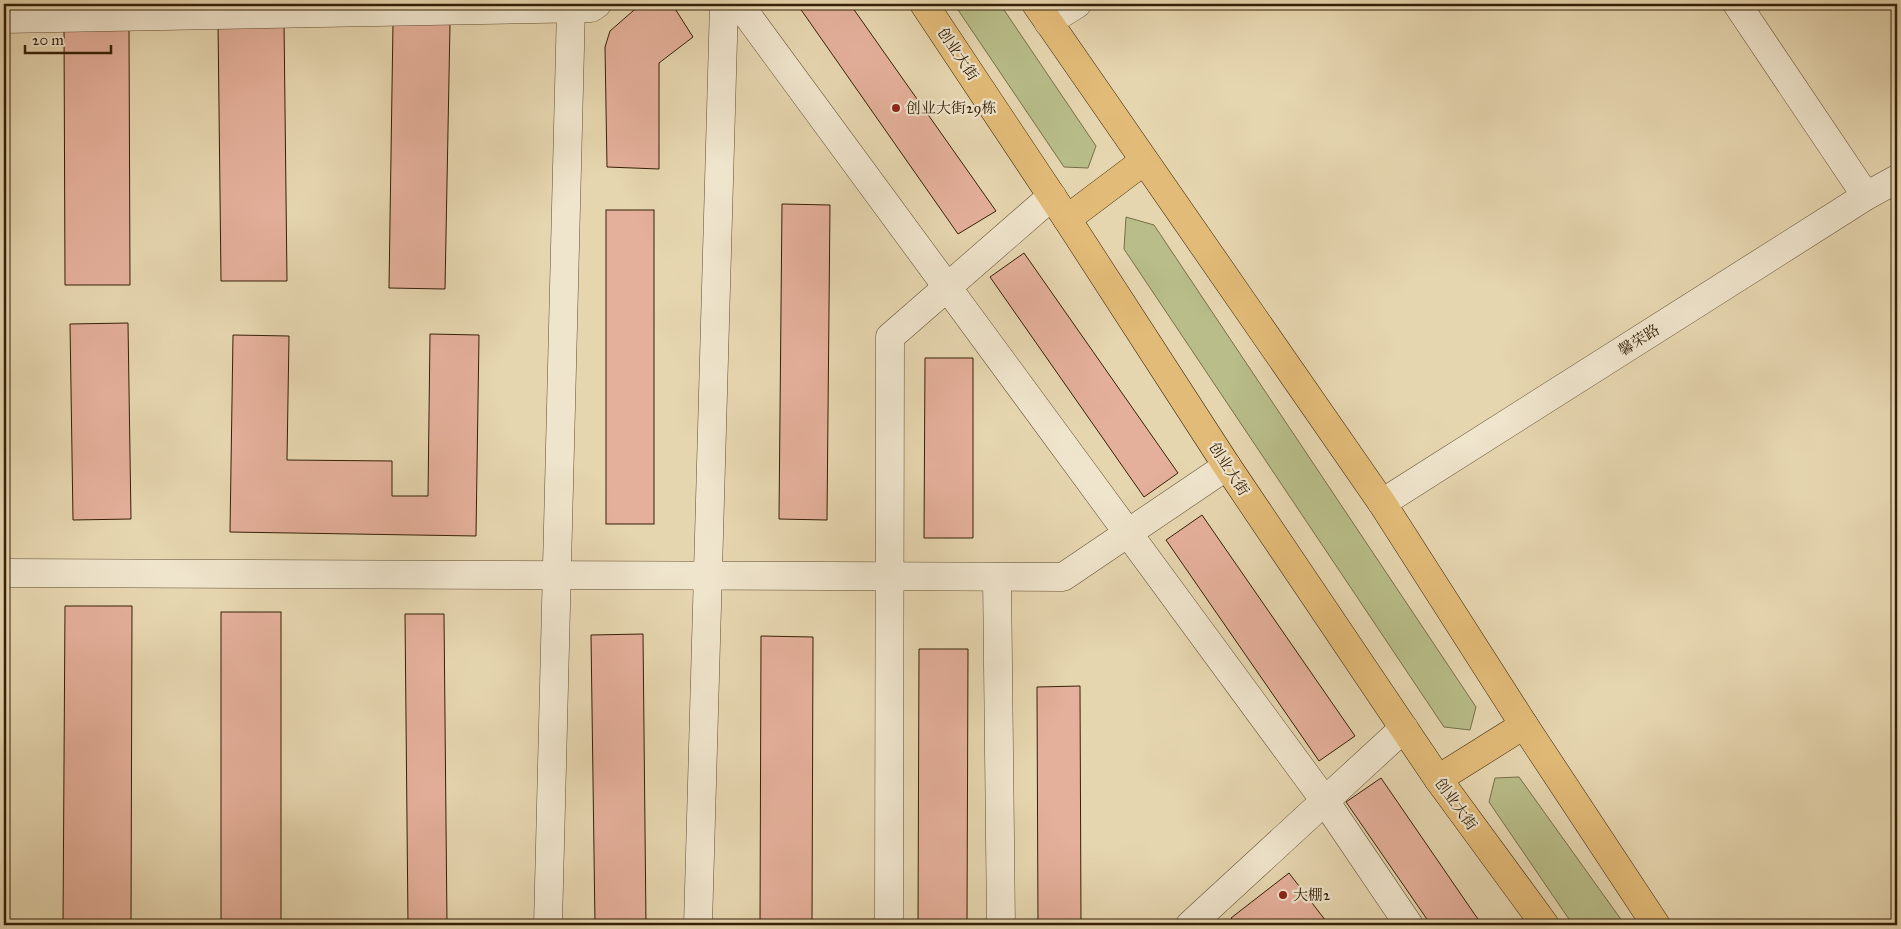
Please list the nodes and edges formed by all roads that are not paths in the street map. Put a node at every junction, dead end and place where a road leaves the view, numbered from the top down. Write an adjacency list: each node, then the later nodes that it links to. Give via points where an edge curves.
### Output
1 (724, 4): 20 (street)
2 (739, 4): 14 (street)
3 (924, 4): 11 (main road, 创业大街)
4 (1076, 4): 7 (street)
5 (1737, 4): 12 (street)
6 (584, 6): 8 (street); 19 (street)
7 (1042, 13): 9 (main road)
8 (4, 19)
9 (1144, 162): 13 (main road); 16 (main road)
10 (1897, 179): 12 (street, 馨荣路)
11 (1052, 196): 13 (main road, 创业大街); 14 (street)
12 (1866, 196): 16 (street, 馨荣路)
13 (1067, 219): 15 (main road, 创业大街)
14 (947, 287): 17 (street); 21 (street, via 890,337)
15 (1227, 466): 17 (street); 24 (main road, 创业大街)
16 (1382, 503): 23 (main road)
17 (1128, 533): 22 (street, via 1063,577); 26 (street)
18 (4, 573): 19 (street)
19 (558, 576): 20 (street); 27 (street)
20 (708, 576): 21 (street); 28 (street)
21 (890, 577): 22 (street); 29 (street)
22 (998, 577): 30 (street)
23 (1524, 725): 25 (main road); 34 (main road)
24 (1404, 728): 25 (main road, 创业大街); 26 (street)
25 (1438, 779): 33 (main road, 创业大街)
26 (1325, 801): 31 (street); 32 (street)
27 (548, 925)
28 (698, 925)
29 (889, 925)
30 (1001, 925)
31 (1190, 925)
32 (1409, 925)
33 (1545, 925)
34 (1656, 925)

